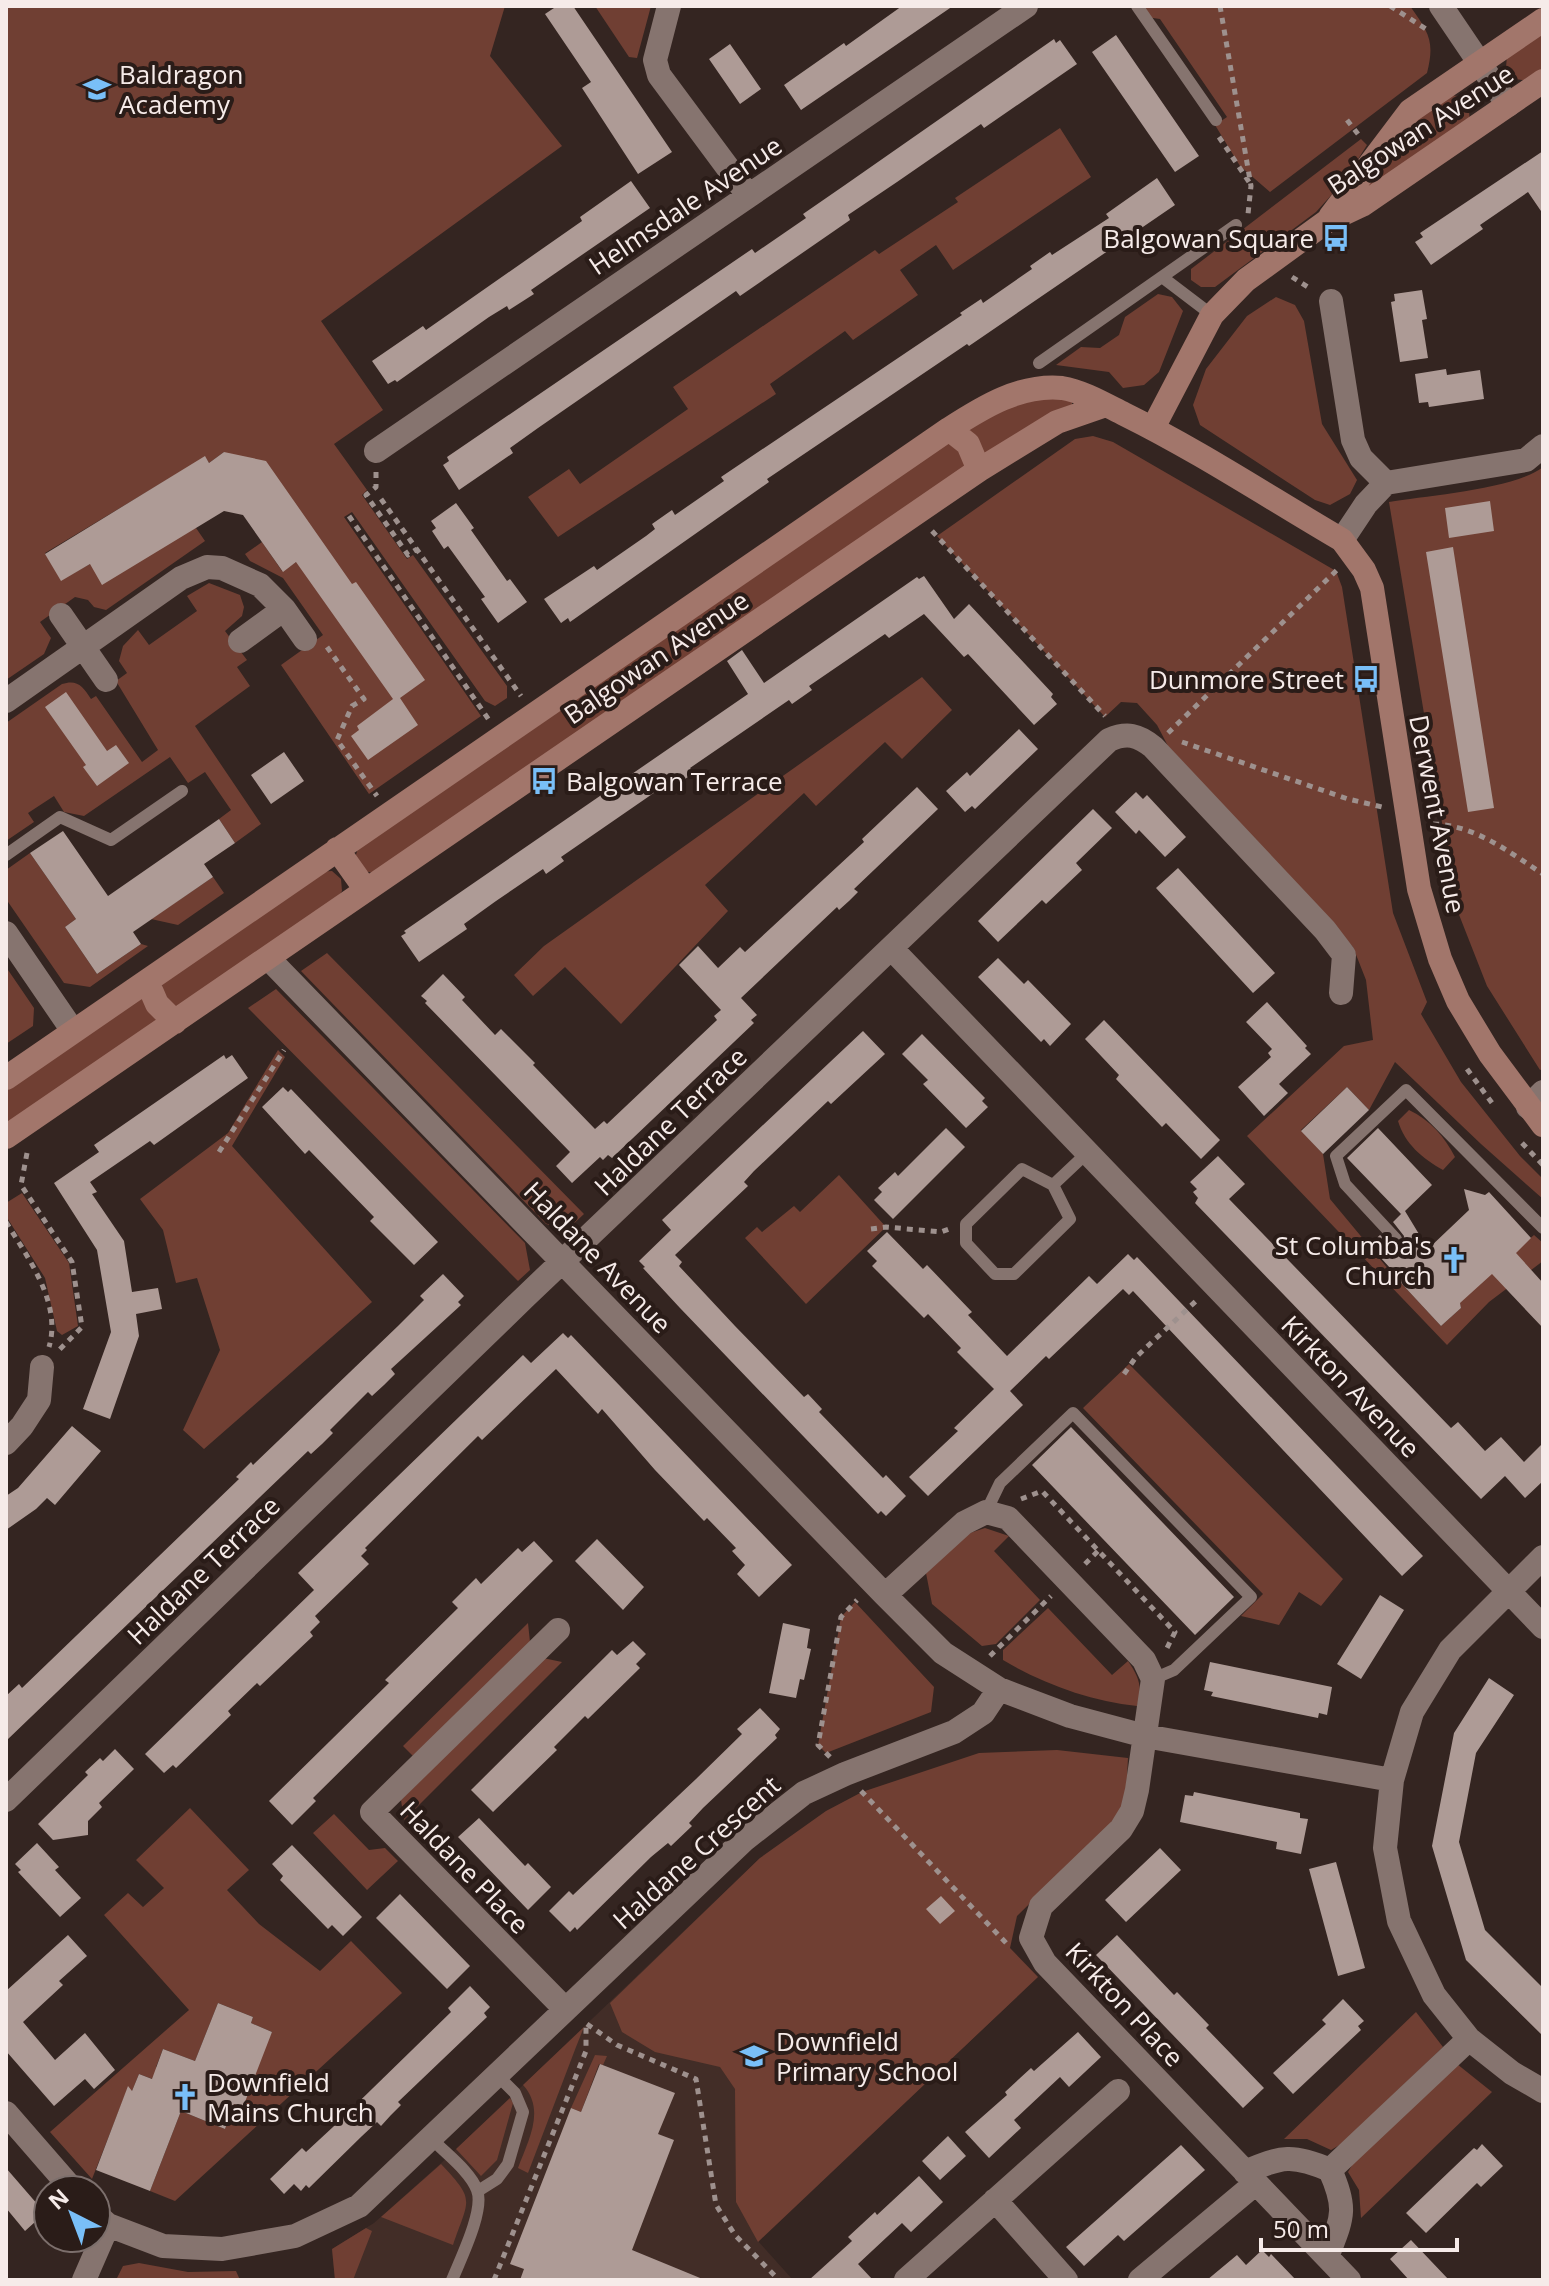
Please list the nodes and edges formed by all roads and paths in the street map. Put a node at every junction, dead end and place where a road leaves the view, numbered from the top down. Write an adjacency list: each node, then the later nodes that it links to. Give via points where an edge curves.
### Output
1 (669, 6): 16 (street, via 655,60 659,75)
2 (1026, 6): 16 (street, Helmsdale Avenue)
3 (1137, 6): 12 (lane)
4 (1220, 6): 15 (path)
5 (1390, 6): 8 (path)
6 (1441, 6): 9 (street)
7 (1543, 20): 9 (street, Balgowan Avenue)
8 (1430, 31)
9 (1480, 63): 11 (street); 17 (street, Balgowan Avenue, via 1410,111)
10 (1543, 81): 11 (street, Balgowan Avenue)
11 (1508, 105): 17 (street, Balgowan Avenue, via 1362,205)
12 (1216, 120): 15 (path, via 1211,126)
13 (1347, 120): 14 (path)
14 (1358, 134)
15 (1251, 186): 19 (path, via 1247,216)
16 (748, 195): 29 (street, Helmsdale Avenue)
17 (1326, 222): 19 (street, Balgowan Avenue)
18 (1236, 225): 21 (lane)
19 (1278, 258): 20 (path, via 1291,277); 23 (street, Balgowan Avenue, via 1246,280)
20 (1304, 268)
21 (1162, 277): 23 (lane); 24 (lane)
22 (1331, 301): 31 (street, via 1353,440 1361,458)
23 (1212, 315): 26 (street, Balgowan Avenue)
24 (1039, 363)
25 (1106, 405): 26 (street, Derwent Avenue); 27 (street, Balgowan Avenue, via 1063,388 1019,392); 30 (street, Balgowan Avenue, via 1057,422)
26 (1153, 428): 37 (street, Derwent Avenue)
27 (949, 429): 30 (street, via 968,444); 47 (street, Balgowan Avenue)
28 (1543, 446): 31 (street, via 1526,460)
29 (376, 451): 38 (path, via 376,487 366,495 408,555)
30 (979, 470): 58 (street, Balgowan Avenue)
31 (1386, 483): 37 (street)
32 (381, 499): 38 (path)
33 (349, 516): 49 (path)
34 (945, 522): 35 (path)
35 (932, 531): 36 (path); 48 (path)
36 (920, 539)
37 (1342, 540): 54 (street, Derwent Avenue, via 1372,588)
38 (417, 549): 47 (path)
39 (1345, 575): 52 (path, via 1341,565 1164,736)
40 (284, 609): 42 (street); 43 (street); 44 (street, via 260,585 207,567 181,578)
41 (61, 615): 44 (street)
42 (305, 639): 53 (path, via 316,631 364,699 352,706 337,740)
43 (240, 641)
44 (84, 648): 45 (street); 46 (street)
45 (106, 680)
46 (6, 701)
47 (533, 713): 49 (street, Balgowan Avenue)
48 (1122, 734): 60 (street, Haldane Terrace, via 1109,740); 63 (street, via 1140,737 1153,747 1325,930 1344,955)
49 (501, 736): 53 (street, Balgowan Avenue)
50 (182, 791): 56 (lane, via 111,840 60,817)
51 (1380, 792): 54 (path)
52 (1376, 805)
53 (389, 813): 55 (street, Balgowan Avenue)
54 (1396, 818): 57 (path, via 1453,824 1475,832); 69 (street, Derwent Avenue, via 1458,1001 1490,1054)
55 (337, 849): 58 (street); 62 (street, Balgowan Avenue)
56 (6, 855)
57 (1543, 874)
58 (366, 890): 61 (street, Balgowan Avenue)
59 (6, 933): 65 (street)
60 (891, 948): 75 (street, Kirkton Avenue); 85 (street, Haldane Terrace)
61 (269, 959): 64 (street, Balgowan Avenue); 85 (street, Haldane Avenue)
62 (147, 981): 64 (street, via 157,1004); 65 (street, Balgowan Avenue)
63 (1341, 993)
64 (175, 1022): 71 (street, Balgowan Avenue)
65 (73, 1031): 68 (street, Balgowan Avenue)
66 (284, 1050): 74 (path)
67 (1464, 1064): 70 (path)
68 (6, 1078)
69 (1538, 1108)
70 (1500, 1113)
71 (6, 1137)
72 (1518, 1137): 78 (path)
73 (35, 1148): 76 (path)
74 (219, 1152)
75 (1088, 1152): 79 (lane); 86 (street, Kirkton Avenue)
76 (27, 1153): 77 (path); 87 (path, via 21,1185 72,1262 82,1327)
77 (17, 1161)
78 (1543, 1165)
79 (1053, 1185): 81 (lane, via 1022,1169); 81 (lane, via 1070,1219 1014,1274 995,1274 966,1243)
80 (6, 1222): 87 (path, via 41,1279 54,1330)
81 (966, 1224): 83 (path, via 941,1232)
82 (1543, 1228): 84 (lane, via 1406,1090 1336,1156 1345,1184)
83 (871, 1229)
84 (1396, 1239)
85 (563, 1261): 95 (street, Haldane Avenue); 103 (street, Haldane Terrace)
86 (1214, 1284): 88 (path); 94 (street, Kirkton Avenue)
87 (42, 1367): 89 (street, via 39,1400)
88 (1124, 1374)
89 (6, 1443)
90 (986, 1512): 91 (path, via 1042,1491); 93 (street, via 1008,1518); 95 (street, via 964,1523); 99 (lane, via 1000,1483 1073,1413 1251,1597 1174,1670)
91 (1098, 1551): 93 (path); 99 (path, via 1175,1632)
92 (1543, 1557): 94 (street)
93 (1068, 1581): 98 (path); 99 (street, via 1144,1660)
94 (1508, 1591): 96 (street, Kirkton Avenue); 102 (street, via 1450,1650 1412,1712)
95 (885, 1595): 98 (street, Haldane Avenue, via 943,1653)
96 (1543, 1627)
97 (558, 1630): 104 (street, Haldane Place, via 372,1812)
98 (972, 1673): 100 (street, Haldane Avenue)
99 (1153, 1679): 101 (street)
100 (999, 1689): 101 (street); 104 (street, Haldane Crescent, via 983,1713 954,1732 804,1793 744,1840)
101 (1145, 1736): 102 (street); 114 (street, Kirkton Place, via 1132,1811 1121,1829 1041,1906 1031,1938 1045,1963)
102 (1392, 1780): 106 (street, via 1385,1848 1399,1921 1434,1995)
103 (6, 1800)
104 (565, 2009): 105 (path); 107 (street, Haldane Crescent)
105 (587, 2024): 122 (path, via 586,2051); 123 (path, via 617,2045 696,2079 716,2205 735,2235)
106 (1469, 2039): 109 (street); 112 (street)
107 (497, 2075): 111 (street, Haldane Crescent); 115 (lane, via 515,2093 523,2112 508,2164)
108 (1118, 2091): 116 (street)
109 (1543, 2091)
110 (6, 2113): 113 (street)
111 (432, 2139): 115 (lane); 117 (street, Haldane Crescent, via 359,2206 295,2236 222,2249 163,2246)
112 (1330, 2170): 114 (street, via 1305,2159 1274,2159); 119 (street, via 1342,2197 1340,2223)
113 (59, 2174)
114 (1251, 2177): 119 (street, Kirkton Place); 126 (street)
115 (478, 2191): 121 (lane, via 478,2211)
116 (995, 2200): 124 (street); 125 (street)
117 (112, 2224)
118 (92, 2254): 120 (street)
119 (1327, 2257): 127 (street, Kirkton Place)
120 (84, 2280)
121 (452, 2280)
122 (494, 2280)
123 (779, 2280)
124 (906, 2280)
125 (1066, 2280)
126 (1140, 2280)
127 (1349, 2280)

